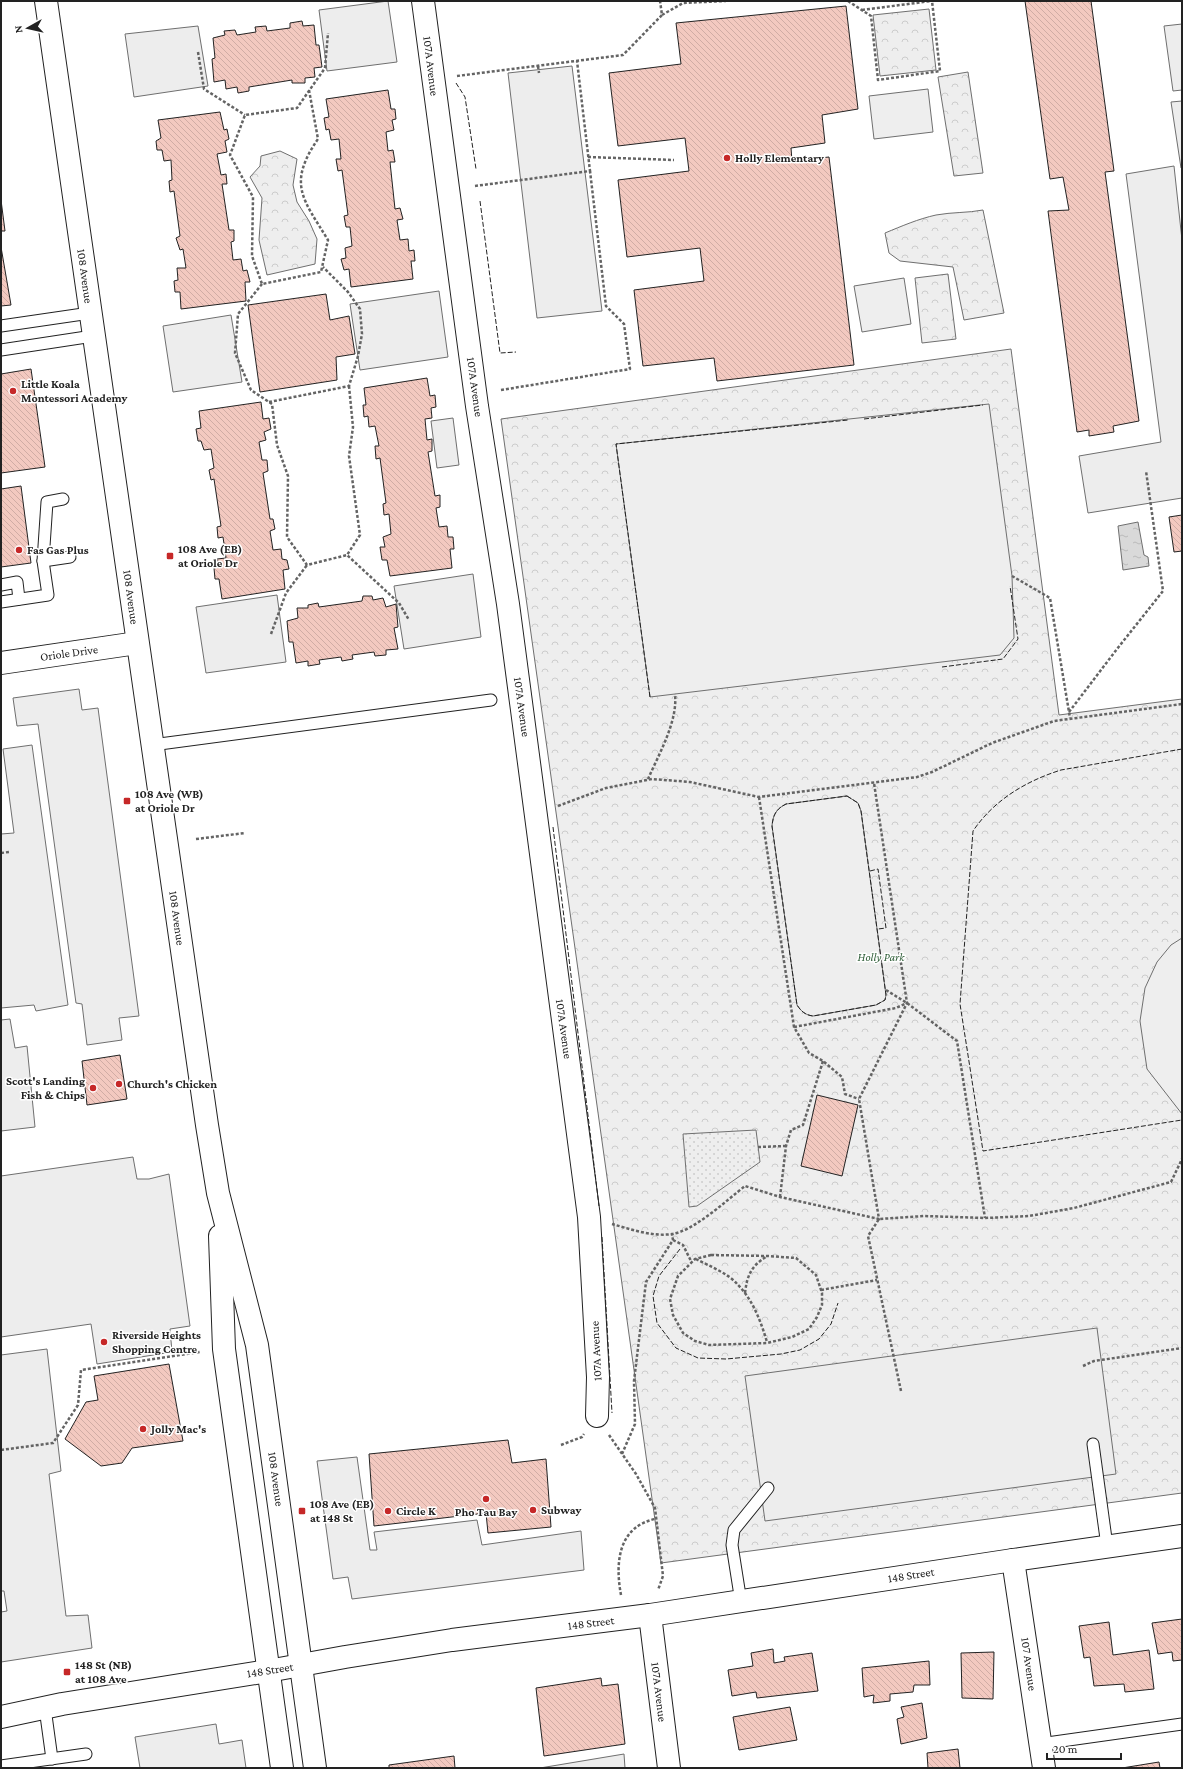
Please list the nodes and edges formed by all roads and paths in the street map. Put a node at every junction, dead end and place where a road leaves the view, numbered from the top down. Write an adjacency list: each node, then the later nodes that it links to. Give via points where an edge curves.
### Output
1 (46, 1): 23 (main road, 108 Avenue)
2 (423, 1): 84 (main road, 107A Avenue, via 477,406 508,604 589,1217 598,1377)
3 (660, 1): 8 (path)
4 (726, 1): 8 (path, via 683,4)
5 (848, 1): 7 (path)
6 (932, 1): 7 (path); 7 (path, via 940,71 878,80 871,16)
7 (862, 10)
8 (662, 15): 11 (path, via 623,55)
9 (328, 33): 15 (path, via 325,68)
10 (198, 52): 16 (path, via 204,89)
11 (577, 61): 12 (path); 17 (path)
12 (538, 66): 13 (path); 14 (path)
13 (539, 73)
14 (452, 76)
15 (309, 90): 16 (path, via 297,108); 21 (path, via 318,139 306,156 300,183 306,204 328,240)
16 (245, 115): 22 (path, via 230,155 253,197 252,256)
17 (588, 157): 18 (path); 19 (path)
18 (674, 160)
19 (590, 171): 20 (path); 28 (path, via 606,306 624,324 630,369)
20 (475, 186)
21 (322, 266): 22 (path, via 321,272); 27 (path, via 348,292 360,310 362,334)
22 (262, 284): 29 (path, via 238,314 235,353 251,390)
23 (90, 313): 24 (lane); 25 (main road, 108 Avenue)
24 (1, 326)
25 (94, 336): 26 (lane); 42 (main road, 108 Avenue)
26 (1, 350)
27 (349, 386): 29 (path); 32 (path, via 353,427 349,456 360,534)
28 (501, 390)
29 (269, 402): 35 (path, via 272,404 277,445 288,476 287,537)
30 (1146, 471): 47 (path, via 1163,590)
31 (63, 499): 34 (lane, via 48,502)
32 (347, 555): 35 (path); 40 (path, via 399,603)
33 (70, 557): 34 (lane)
34 (43, 562): 38 (lane, via 48,595)
35 (307, 565): 41 (path, via 286,593)
36 (1012, 576): 47 (path, via 1050,598)
37 (1, 585): 38 (lane, via 17,582)
38 (19, 599): 39 (lane)
39 (1, 602)
40 (409, 620)
41 (271, 634)
42 (137, 643): 43 (main road, Oriole Drive); 49 (main road, 108 Avenue)
43 (1, 663)
44 (675, 694): 50 (path, via 676,703 668,734)
45 (491, 700): 49 (lane)
46 (1182, 704): 48 (path)
47 (1069, 712): 48 (path)
48 (1070, 718): 51 (path, via 1037,725 917,777)
49 (152, 745): 66 (main road, 108 Avenue)
50 (648, 779): 52 (path, via 690,782); 53 (path, via 606,788)
51 (874, 782): 52 (path); 59 (path)
52 (758, 797): 60 (path)
53 (552, 808)
54 (245, 833): 55 (path)
55 (196, 839)
56 (9, 852): 57 (path)
57 (1, 853)
58 (886, 990): 59 (path)
59 (907, 1003): 60 (path, via 896,1008); 62 (path); 68 (path, via 957,1041)
60 (794, 1027): 61 (path, via 809,1053)
61 (823, 1061): 62 (path, via 842,1077 845,1094); 64 (path, via 803,1125 791,1130)
62 (859, 1099): 69 (path)
63 (758, 1146): 64 (path)
64 (786, 1146): 67 (path)
65 (1182, 1159): 68 (path, via 1171,1182 1074,1208 1029,1216)
66 (218, 1193): 81 (main road, 108 Avenue); 96 (main road, 108 Avenue, via 257,1346)
67 (780, 1197): 69 (path); 71 (path, via 746,1186 696,1225)
68 (986, 1218): 69 (path, via 924,1216)
69 (879, 1219): 76 (path, via 868,1236)
70 (606, 1222): 71 (path, via 646,1233)
71 (672, 1234): 72 (path)
72 (673, 1240): 75 (path, via 683,1245); 87 (path, via 646,1282 634,1381 635,1424)
73 (768, 1256): 74 (path, via 711,1256); 77 (path, via 796,1258 816,1275); 78 (path, via 760,1260 749,1273)
74 (695, 1259): 75 (path); 78 (path, via 738,1284)
75 (691, 1262): 79 (path, via 678,1276 670,1299 673,1315 684,1333 694,1341 709,1345)
76 (877, 1280): 77 (path); 83 (path)
77 (821, 1290): 79 (path, via 822,1305 809,1329 792,1337)
78 (745, 1294): 79 (path, via 761,1322)
79 (768, 1342)
80 (1182, 1348): 82 (path, via 1094,1360)
81 (224, 1349): 86 (path, via 81,1370 78,1405 53,1443); 97 (main road, 108 Avenue)
82 (1083, 1366)
83 (901, 1392)
84 (597, 1416): 87 (path)
85 (1093, 1444): 91 (lane)
86 (1, 1450)
87 (622, 1454): 89 (path, via 655,1508)
88 (768, 1488): 94 (lane, via 734,1530 732,1545)
89 (655, 1519): 93 (path, via 646,1521 630,1531 620,1548 618,1580); 95 (path, via 663,1576)
90 (1182, 1536): 91 (main road, 148 Street)
91 (1107, 1546): 92 (main road, 148 Street)
92 (1013, 1560): 94 (main road, 148 Street); 101 (main road, 107 Avenue)
93 (621, 1595)
94 (741, 1602): 95 (main road, 148 Street)
95 (650, 1615): 96 (main road, 148 Street, via 452,1640); 107 (main road, 107A Avenue)
96 (301, 1665): 97 (main road, 148 Street); 106 (main road, 108 Avenue)
97 (268, 1671): 98 (main road, 148 Street); 105 (main road, 108 Avenue)
98 (45, 1708): 99 (main road, 148 Street); 103 (lane)
99 (1, 1717)
100 (1182, 1724): 101 (lane)
101 (1040, 1744): 108 (main road, 107 Avenue)
102 (86, 1754): 103 (lane)
103 (52, 1758): 104 (lane)
104 (1, 1766)
105 (282, 1768)
106 (315, 1768)
107 (669, 1768)
108 (1044, 1768)

